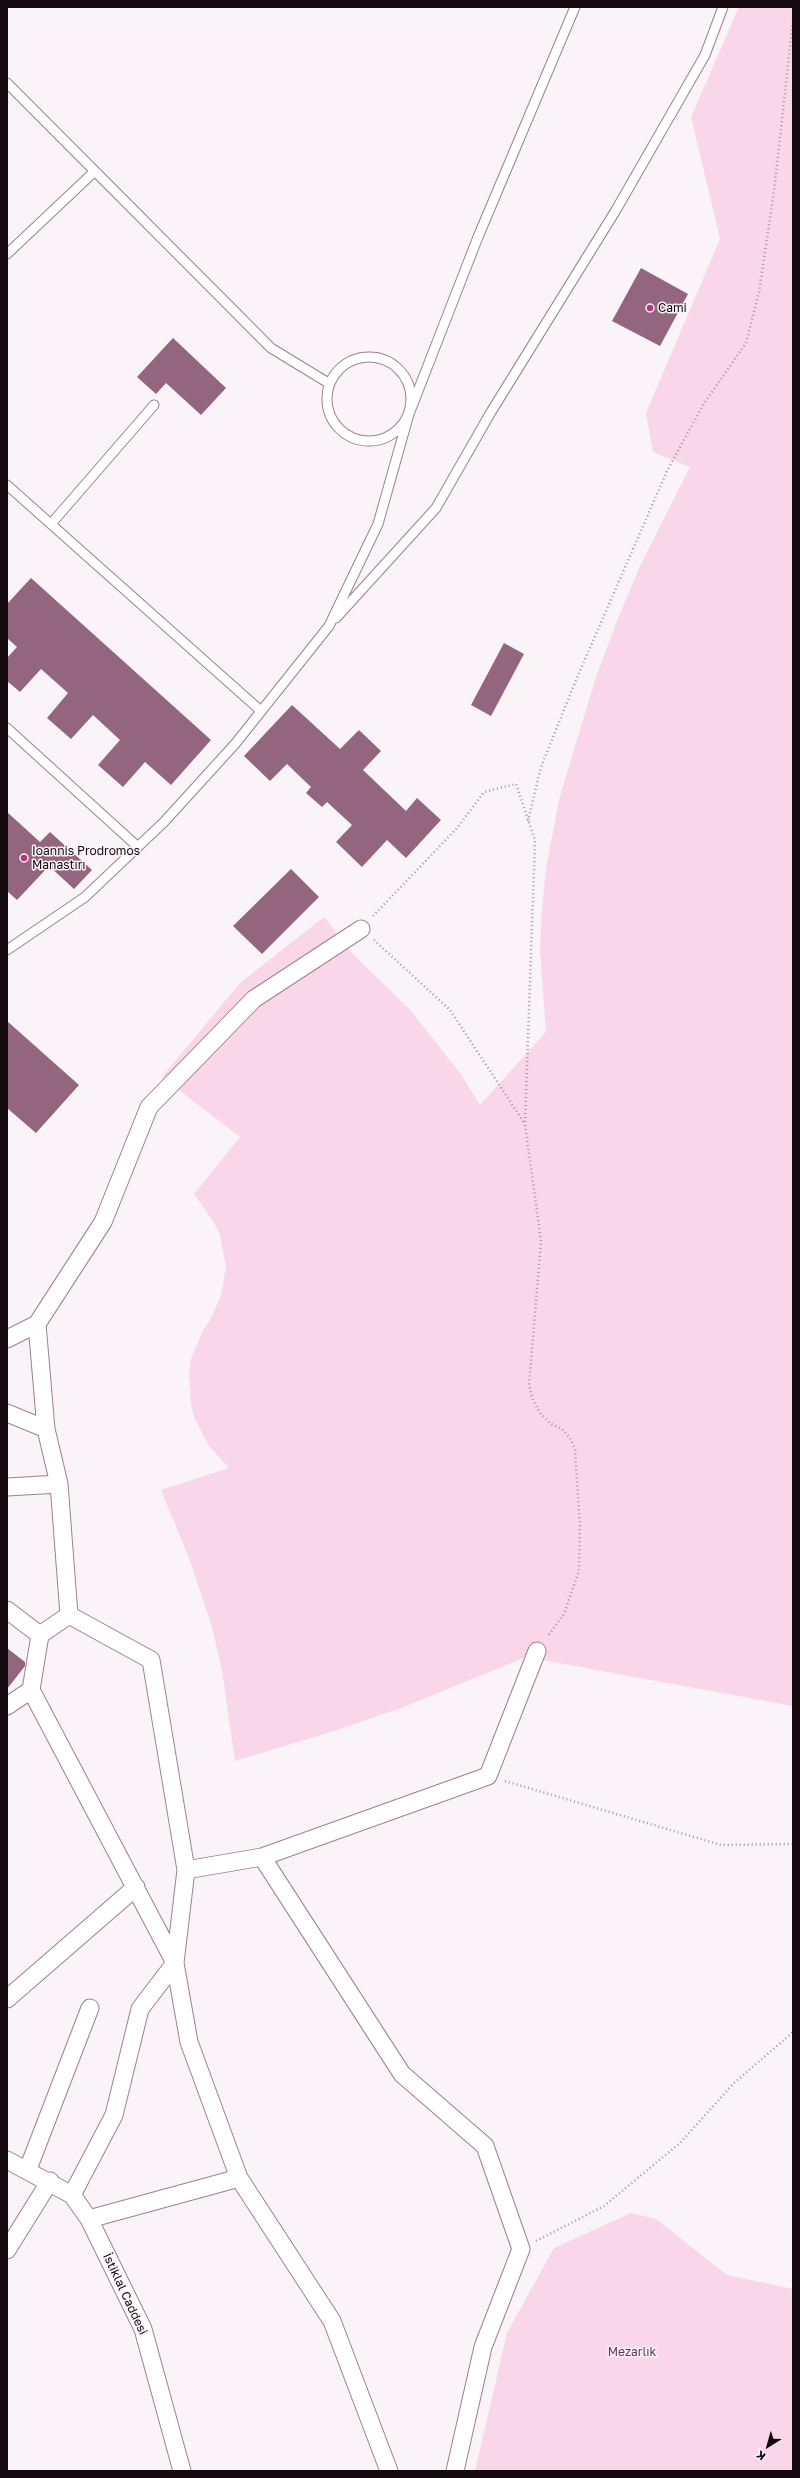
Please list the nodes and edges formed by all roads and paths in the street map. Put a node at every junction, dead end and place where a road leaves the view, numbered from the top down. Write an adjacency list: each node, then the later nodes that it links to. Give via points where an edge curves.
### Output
1 (575, 7): 9 (lane, via 478,237)
2 (723, 7): 12 (lane, via 705,54 616,210 491,412 436,508)
3 (793, 20): 15 (path, via 774,191 759,292 746,343 703,405 668,471 576,680 541,767)
4 (7, 83): 5 (lane)
5 (95, 171): 6 (lane); 7 (lane, via 271,348)
6 (7, 254)
7 (330, 384): 9 (lane, via 342,367 360,358 370,357 389,362 397,368 408,385 411,394); 9 (lane, via 327,404 330,413 341,430 349,436 369,441 384,438 397,431)
8 (154, 405): 11 (lane)
9 (408, 414): 12 (lane, via 378,524)
10 (7, 485): 11 (lane)
11 (51, 524): 13 (lane)
12 (329, 626): 13 (lane)
13 (261, 711): 16 (lane, via 235,744)
14 (7, 728): 16 (lane)
15 (528, 821): 17 (path, via 516,784 484,792 458,827); 19 (path, via 535,840)
16 (138, 847): 18 (lane, via 85,897)
17 (361, 929): 19 (path, via 450,1010); 20 (street, via 254,999 149,1107 103,1222)
18 (7, 950)
19 (525, 1124): 29 (path, via 541,1241 529,1385 540,1413 551,1424 562,1429 575,1449 580,1526 579,1571 564,1614)
20 (37, 1324): 21 (street); 23 (street)
21 (7, 1339)
22 (7, 1413): 23 (street)
23 (46, 1429): 24 (street)
24 (59, 1484): 25 (street); 27 (street)
25 (7, 1487)
26 (7, 1610): 28 (street)
27 (69, 1615): 28 (street); 35 (street, via 151,1660)
28 (40, 1635): 30 (street)
29 (537, 1651): 32 (street)
30 (31, 1690): 31 (street); 36 (street)
31 (7, 1706)
32 (488, 1776): 33 (path, via 721,1845); 34 (street)
33 (793, 1844)
34 (262, 1856): 35 (street); 47 (street, via 402,2074 485,2146)
35 (186, 1870): 37 (street)
36 (136, 1886): 37 (street); 38 (street)
37 (175, 1963): 43 (street, via 189,2042); 45 (street, via 140,2009 114,2115)
38 (7, 1999)
39 (90, 2008): 42 (street)
40 (793, 2032): 47 (path, via 734,2083 680,2143 604,2206)
41 (7, 2160): 42 (street, İstiklal Caddesi)
42 (28, 2169): 44 (street, İstiklal Caddesi)
43 (239, 2178): 46 (street); 50 (street, via 332,2321)
44 (50, 2181): 45 (street, İstiklal Caddesi); 48 (street)
45 (72, 2195): 46 (street, İstiklal Caddesi)
46 (89, 2219): 49 (street, İstiklal Caddesi, via 144,2329)
47 (521, 2249): 51 (street, via 483,2347)
48 (7, 2250)
49 (182, 2471)
50 (389, 2471)
51 (455, 2471)

